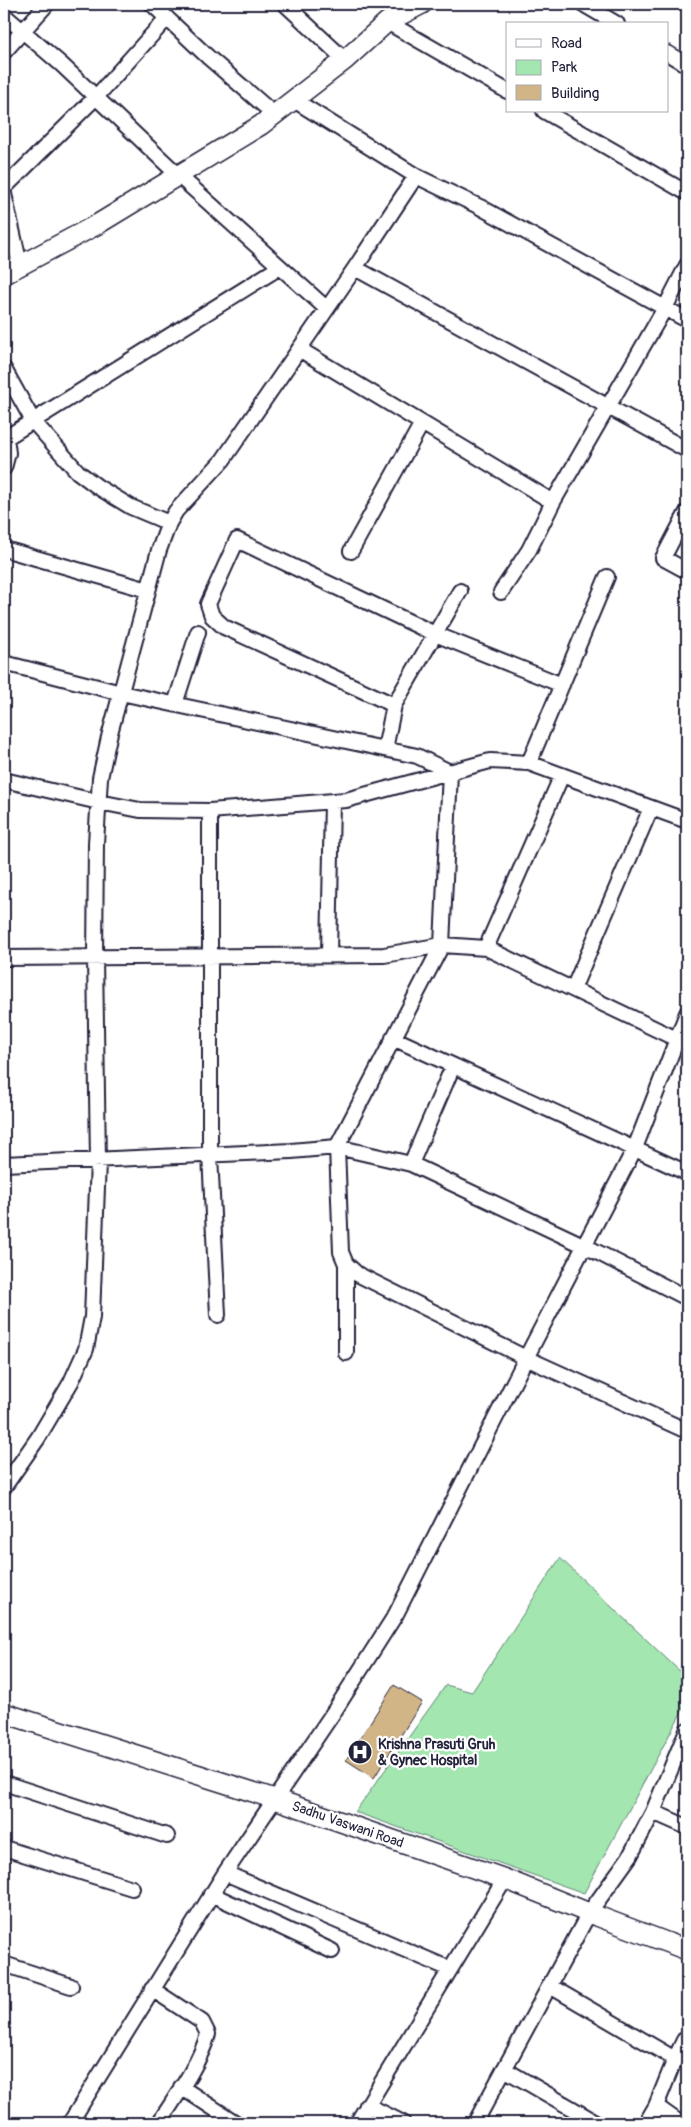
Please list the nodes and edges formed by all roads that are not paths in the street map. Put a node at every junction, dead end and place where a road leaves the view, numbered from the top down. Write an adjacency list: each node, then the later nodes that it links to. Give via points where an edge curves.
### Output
1 (47, 4): 9 (street)
2 (285, 4): 12 (street)
3 (422, 4): 7 (street)
4 (583, 4): 8 (street)
5 (160, 8): 15 (street); 18 (street)
6 (4, 15): 9 (street)
7 (387, 22): 12 (street); 14 (street)
8 (614, 22)
9 (24, 32): 10 (street); 15 (street)
10 (4, 52)
11 (668, 54): 13 (street)
12 (345, 60): 16 (street)
13 (687, 65)
14 (506, 90)
15 (96, 97): 19 (street); 21 (street)
16 (294, 100): 18 (street); 20 (street)
17 (546, 112): 22 (street)
18 (275, 115): 19 (street)
19 (178, 175): 26 (street); 28 (street, via 98,224)
20 (416, 176): 27 (street); 29 (street, via 480,207)
21 (4, 188)
22 (687, 193)
23 (4, 194): 24 (street)
24 (9, 237): 28 (street)
25 (687, 265): 29 (street)
26 (280, 267): 30 (street); 35 (street)
27 (355, 268): 30 (street); 34 (street)
28 (12, 270)
29 (665, 308): 31 (street); 34 (street)
30 (327, 309): 32 (street)
31 (687, 320)
32 (299, 349): 36 (street); 42 (street, via 222,460 176,510)
33 (4, 369): 35 (street)
34 (609, 405): 38 (street); 40 (street)
35 (33, 421): 37 (street); 42 (street, via 78,472 98,488)
36 (422, 423): 40 (street); 44 (street)
37 (5, 438): 39 (street, via 8,453)
38 (687, 450)
39 (4, 468)
40 (553, 502): 49 (street, via 529,550)
41 (687, 512): 45 (street, via 663,558)
42 (169, 523): 47 (street)
43 (4, 549): 47 (street)
44 (351, 551)
45 (687, 571)
46 (607, 577): 53 (street)
47 (148, 590): 54 (street)
48 (460, 591): 51 (street)
49 (501, 592)
50 (198, 632): 55 (street)
51 (435, 634): 53 (street); 56 (street); 56 (street, via 237,540 208,604 212,616 224,627)
52 (4, 663): 54 (street)
53 (562, 685): 58 (street)
54 (121, 693): 55 (street); 63 (street, via 100,778)
55 (175, 704): 57 (street)
56 (394, 705): 57 (street)
57 (384, 749): 59 (street, via 417,756)
58 (529, 763): 59 (street, via 490,761); 60 (street)
59 (450, 772): 62 (street); 67 (street)
60 (562, 775): 64 (street); 68 (street)
61 (4, 780): 63 (street)
62 (332, 801): 65 (street); 69 (street)
63 (99, 802): 65 (street, via 140,810); 70 (street)
64 (651, 808): 66 (street); 73 (street)
65 (210, 812): 71 (street)
66 (687, 821)
67 (442, 945): 68 (street); 69 (street, via 384,955); 75 (street)
68 (486, 948): 73 (street)
69 (329, 955): 71 (street)
70 (95, 957): 71 (street); 72 (street); 81 (street)
71 (210, 957): 80 (street)
72 (4, 958)
73 (573, 989): 76 (street)
74 (687, 1012): 76 (street)
75 (393, 1038): 77 (street); 78 (street)
76 (682, 1041): 79 (street)
77 (453, 1066): 79 (street); 83 (street)
78 (337, 1147): 80 (street); 83 (street); 86 (street, via 341,1252)
79 (635, 1148): 84 (street); 85 (street)
80 (210, 1156): 81 (street); 88 (street)
81 (98, 1161): 82 (street); 92 (street, via 92,1317 86,1350 38,1438)
82 (4, 1164)
83 (411, 1164): 85 (street)
84 (687, 1173)
85 (585, 1246): 87 (street); 90 (street)
86 (346, 1264): 89 (street); 90 (street, via 357,1274)
87 (687, 1298)
88 (218, 1316)
89 (346, 1353)
90 (526, 1358): 91 (street); 96 (street, via 396,1614)
91 (687, 1431)
92 (4, 1487)
93 (4, 1713): 96 (street, Sadhu Vaswani Road)
94 (687, 1730): 97 (street)
95 (4, 1783): 99 (street)
96 (275, 1799): 101 (street); 102 (street, Sadhu Vaswani Road)
97 (653, 1812): 98 (street); 105 (street, via 630,1856)
98 (687, 1827)
99 (167, 1836)
100 (4, 1848): 103 (street)
101 (224, 1874): 104 (street); 109 (street)
102 (505, 1879): 105 (street, Sadhu Vaswani Road); 109 (street)
103 (132, 1888)
104 (212, 1894): 107 (street); 112 (street)
105 (589, 1914): 106 (street, Sadhu Vaswani Road); 111 (street)
106 (687, 1950)
107 (332, 1951)
108 (4, 1964): 110 (street)
109 (450, 1969): 117 (street)
110 (72, 1986)
111 (550, 1986): 114 (street); 115 (street)
112 (152, 1989): 116 (street, via 202,2022 208,2034); 119 (street)
113 (684, 2040): 114 (street)
114 (675, 2059): 118 (street)
115 (504, 2069): 124 (street); 125 (street)
116 (181, 2087): 120 (street); 121 (street)
117 (367, 2105): 122 (street); 123 (street)
118 (656, 2106): 126 (street); 127 (street)
119 (70, 2123)
120 (159, 2123)
121 (236, 2123)
122 (357, 2123)
123 (403, 2123)
124 (475, 2123)
125 (597, 2123)
126 (646, 2123)
127 (680, 2123)

